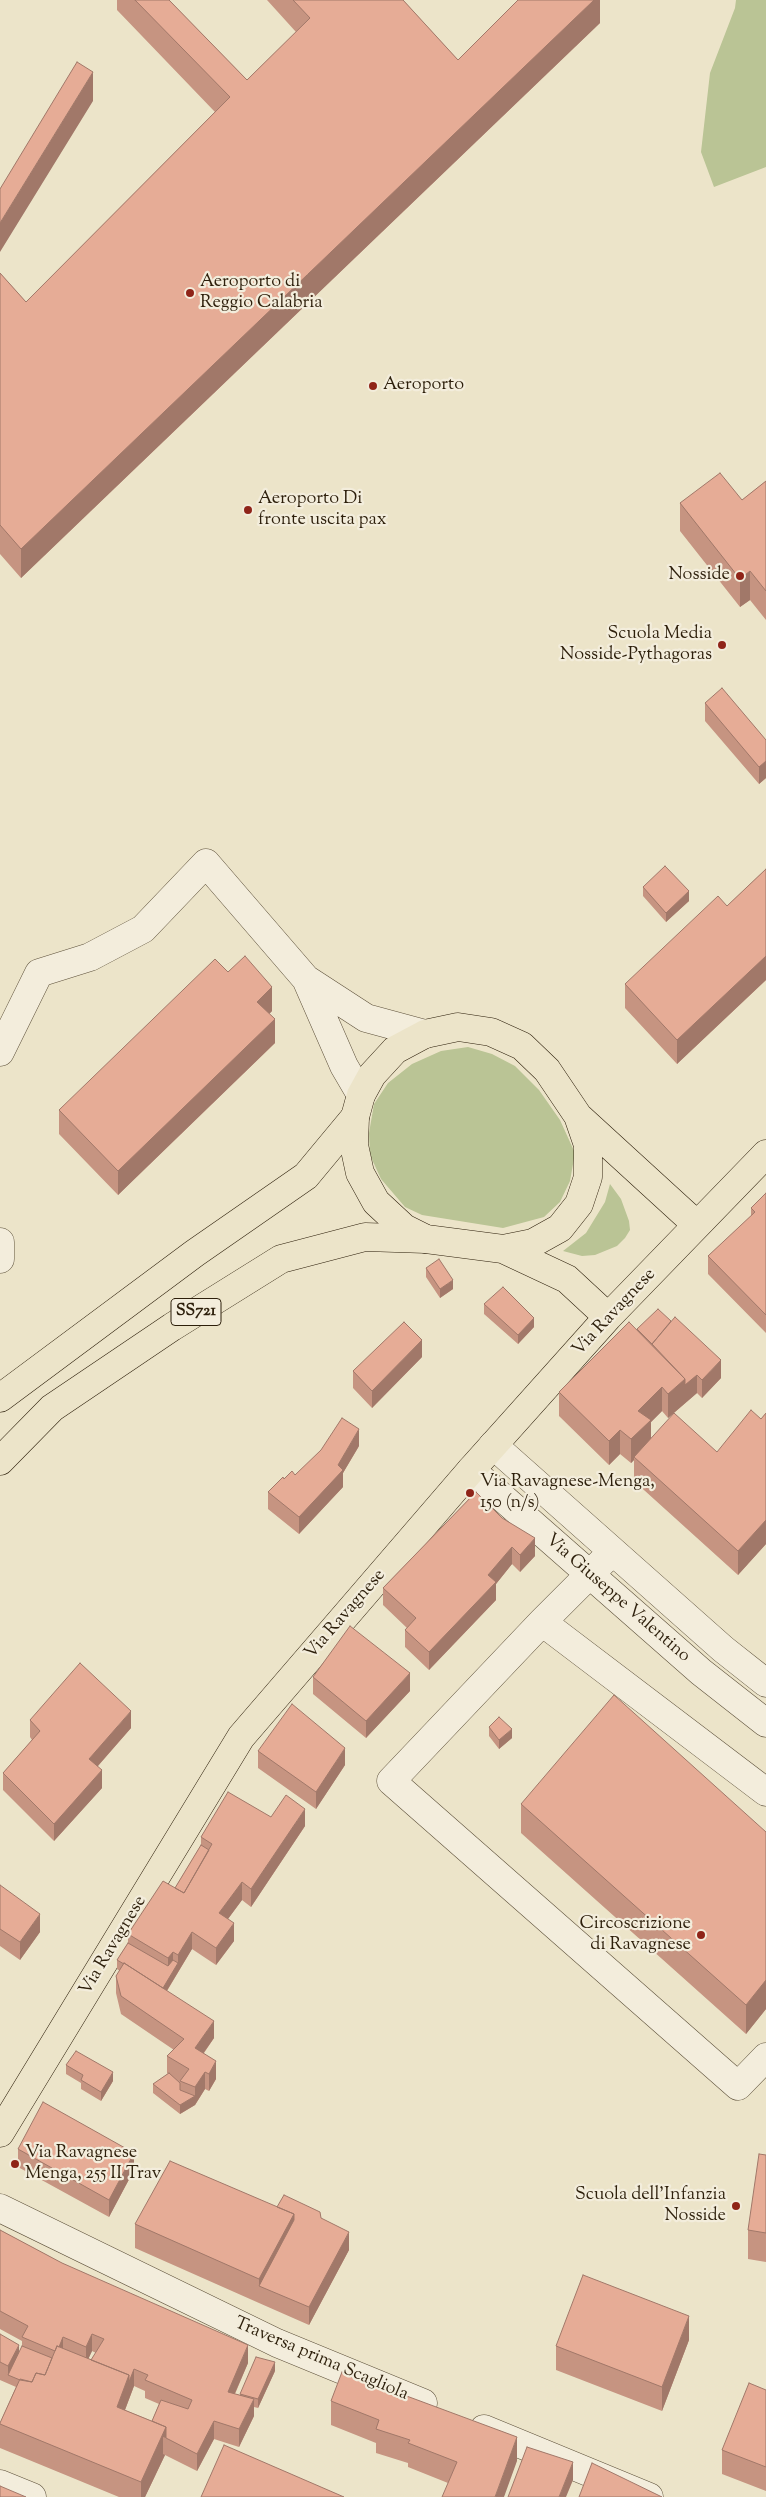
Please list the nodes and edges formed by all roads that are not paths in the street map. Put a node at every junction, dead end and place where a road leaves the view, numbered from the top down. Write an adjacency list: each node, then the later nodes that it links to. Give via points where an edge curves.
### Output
1 (306, 979): 2 (street, via 366,1018); 3 (street, via 206,863 143,929 90,957 39,973); 4 (street)
2 (425, 1034): 4 (main road, via 395,1050 372,1075); 5 (main road, via 458,1027 491,1032 522,1046 547,1070)
3 (0, 1052)
4 (358, 1106): 8 (main road, via 354,1145 360,1173 376,1202 404,1228); 13 (main road, SS721, via 306,1176)
5 (578, 1116): 7 (main road); 10 (main road, via 590,1161 579,1204 560,1228 533,1243)
6 (766, 1154): 7 (main road, Via Ravagnese)
7 (697, 1225): 12 (main road, Via Ravagnese)
8 (426, 1239): 10 (main road); 15 (main road, SS721, via 365,1237 281,1259 52,1408)
9 (0, 1242): 11 (street)
10 (503, 1249): 12 (main road, via 567,1279)
11 (0, 1259)
12 (608, 1318): 14 (main road, Via Ravagnese)
13 (0, 1398)
14 (493, 1445): 16 (main road, Via Ravagnese); 17 (street, Via Giuseppe Valentino)
15 (0, 1461)
16 (471, 1470): 18 (street, Via Giuseppe Valentino); 24 (main road, Via Ravagnese, via 241,1737)
17 (612, 1552): 18 (street); 20 (street, Via Giuseppe Valentino)
18 (589, 1575): 19 (street); 21 (street, Via Giuseppe Valentino, via 701,1672)
19 (542, 1622): 22 (street); 23 (street, via 391,1781 738,2086)
20 (766, 1683)
21 (766, 1723)
22 (766, 1792)
23 (766, 2057)
24 (0, 2134)
25 (0, 2208): 28 (street, Traversa prima Scagliola, via 277,2343)
26 (0, 2484): 27 (street)
27 (32, 2497)
28 (649, 2497)

